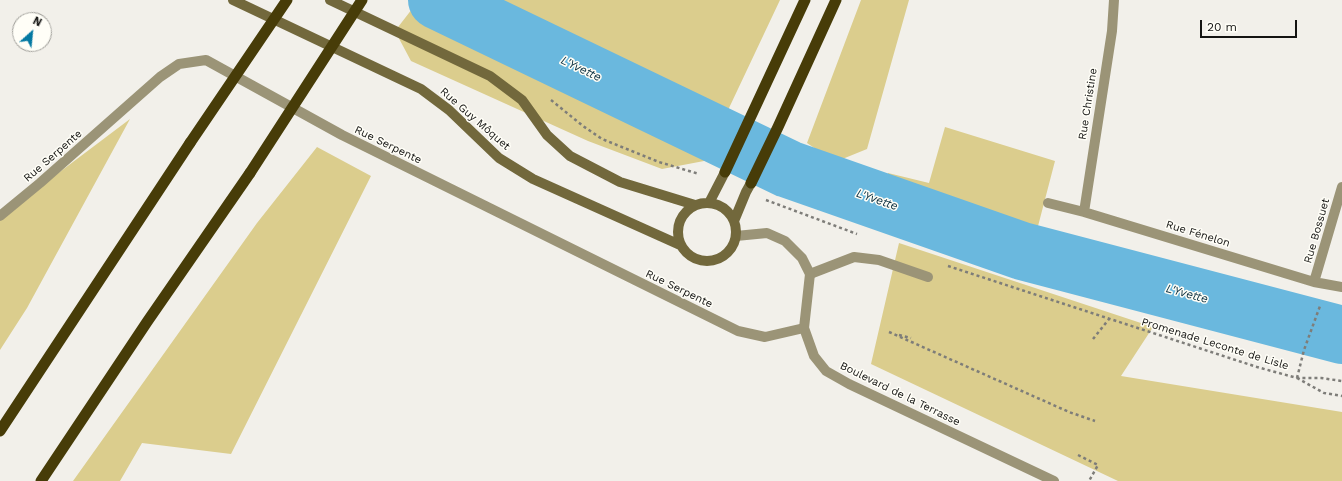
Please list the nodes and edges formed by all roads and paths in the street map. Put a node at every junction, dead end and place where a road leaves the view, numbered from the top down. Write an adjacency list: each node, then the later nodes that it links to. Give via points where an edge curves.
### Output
1 (233, 0): 18 (main road, Rue Guy Môquet, via 421,89 449,110 499,158 533,179)
2 (287, 0): 31 (highway, bridge)
3 (330, 0): 13 (main road, via 490,76 522,100 547,135 570,156 620,182)
4 (362, 0): 33 (highway, bridge, via 250,173)
5 (805, 0): 8 (highway)
6 (836, 0): 9 (highway)
7 (1114, 0): 14 (street, Rue Christine, via 1112,31)
8 (725, 172): 11 (main road)
9 (751, 183): 16 (main road)
10 (1342, 187): 21 (street, Rue Bossuet)
11 (709, 203): 13 (main road); 16 (main road, via 724,208)
12 (1048, 203): 14 (street, Rue Fénelon)
13 (695, 205): 18 (main road, via 681,218 678,226)
14 (1084, 212): 21 (street, Rue Fénelon)
15 (0, 216): 24 (street, Rue Serpente, via 160,77 179,64 206,60 342,135 738,331 765,337)
16 (734, 221): 17 (main road, via 737,228)
17 (736, 236): 18 (main road, via 734,245 728,253 721,259 711,262 693,258); 19 (street, via 767,233 785,241 802,258)
18 (680, 245)
19 (810, 274): 20 (street, via 854,257 879,260); 24 (street, Boulevard de la Terrasse)
20 (928, 277)
21 (1314, 282): 22 (street, Rue Fénelon)
22 (1342, 287)
23 (1320, 306): 27 (path)
24 (804, 328): 34 (street, Boulevard de la Terrasse, via 814,356 826,371)
25 (911, 338): 30 (path, via 889,332 1069,412)
26 (1093, 339): 27 (path, Promenade Leconte de Lisle, via 1109,318)
27 (1297, 378): 28 (path, Promenade Leconte de Lisle); 29 (path, via 1324,393)
28 (1342, 381)
29 (1342, 396)
30 (1095, 421)
31 (0, 431)
32 (1078, 455): 35 (path, via 1098,465)
33 (41, 481)
34 (1054, 481)
35 (1090, 481)

